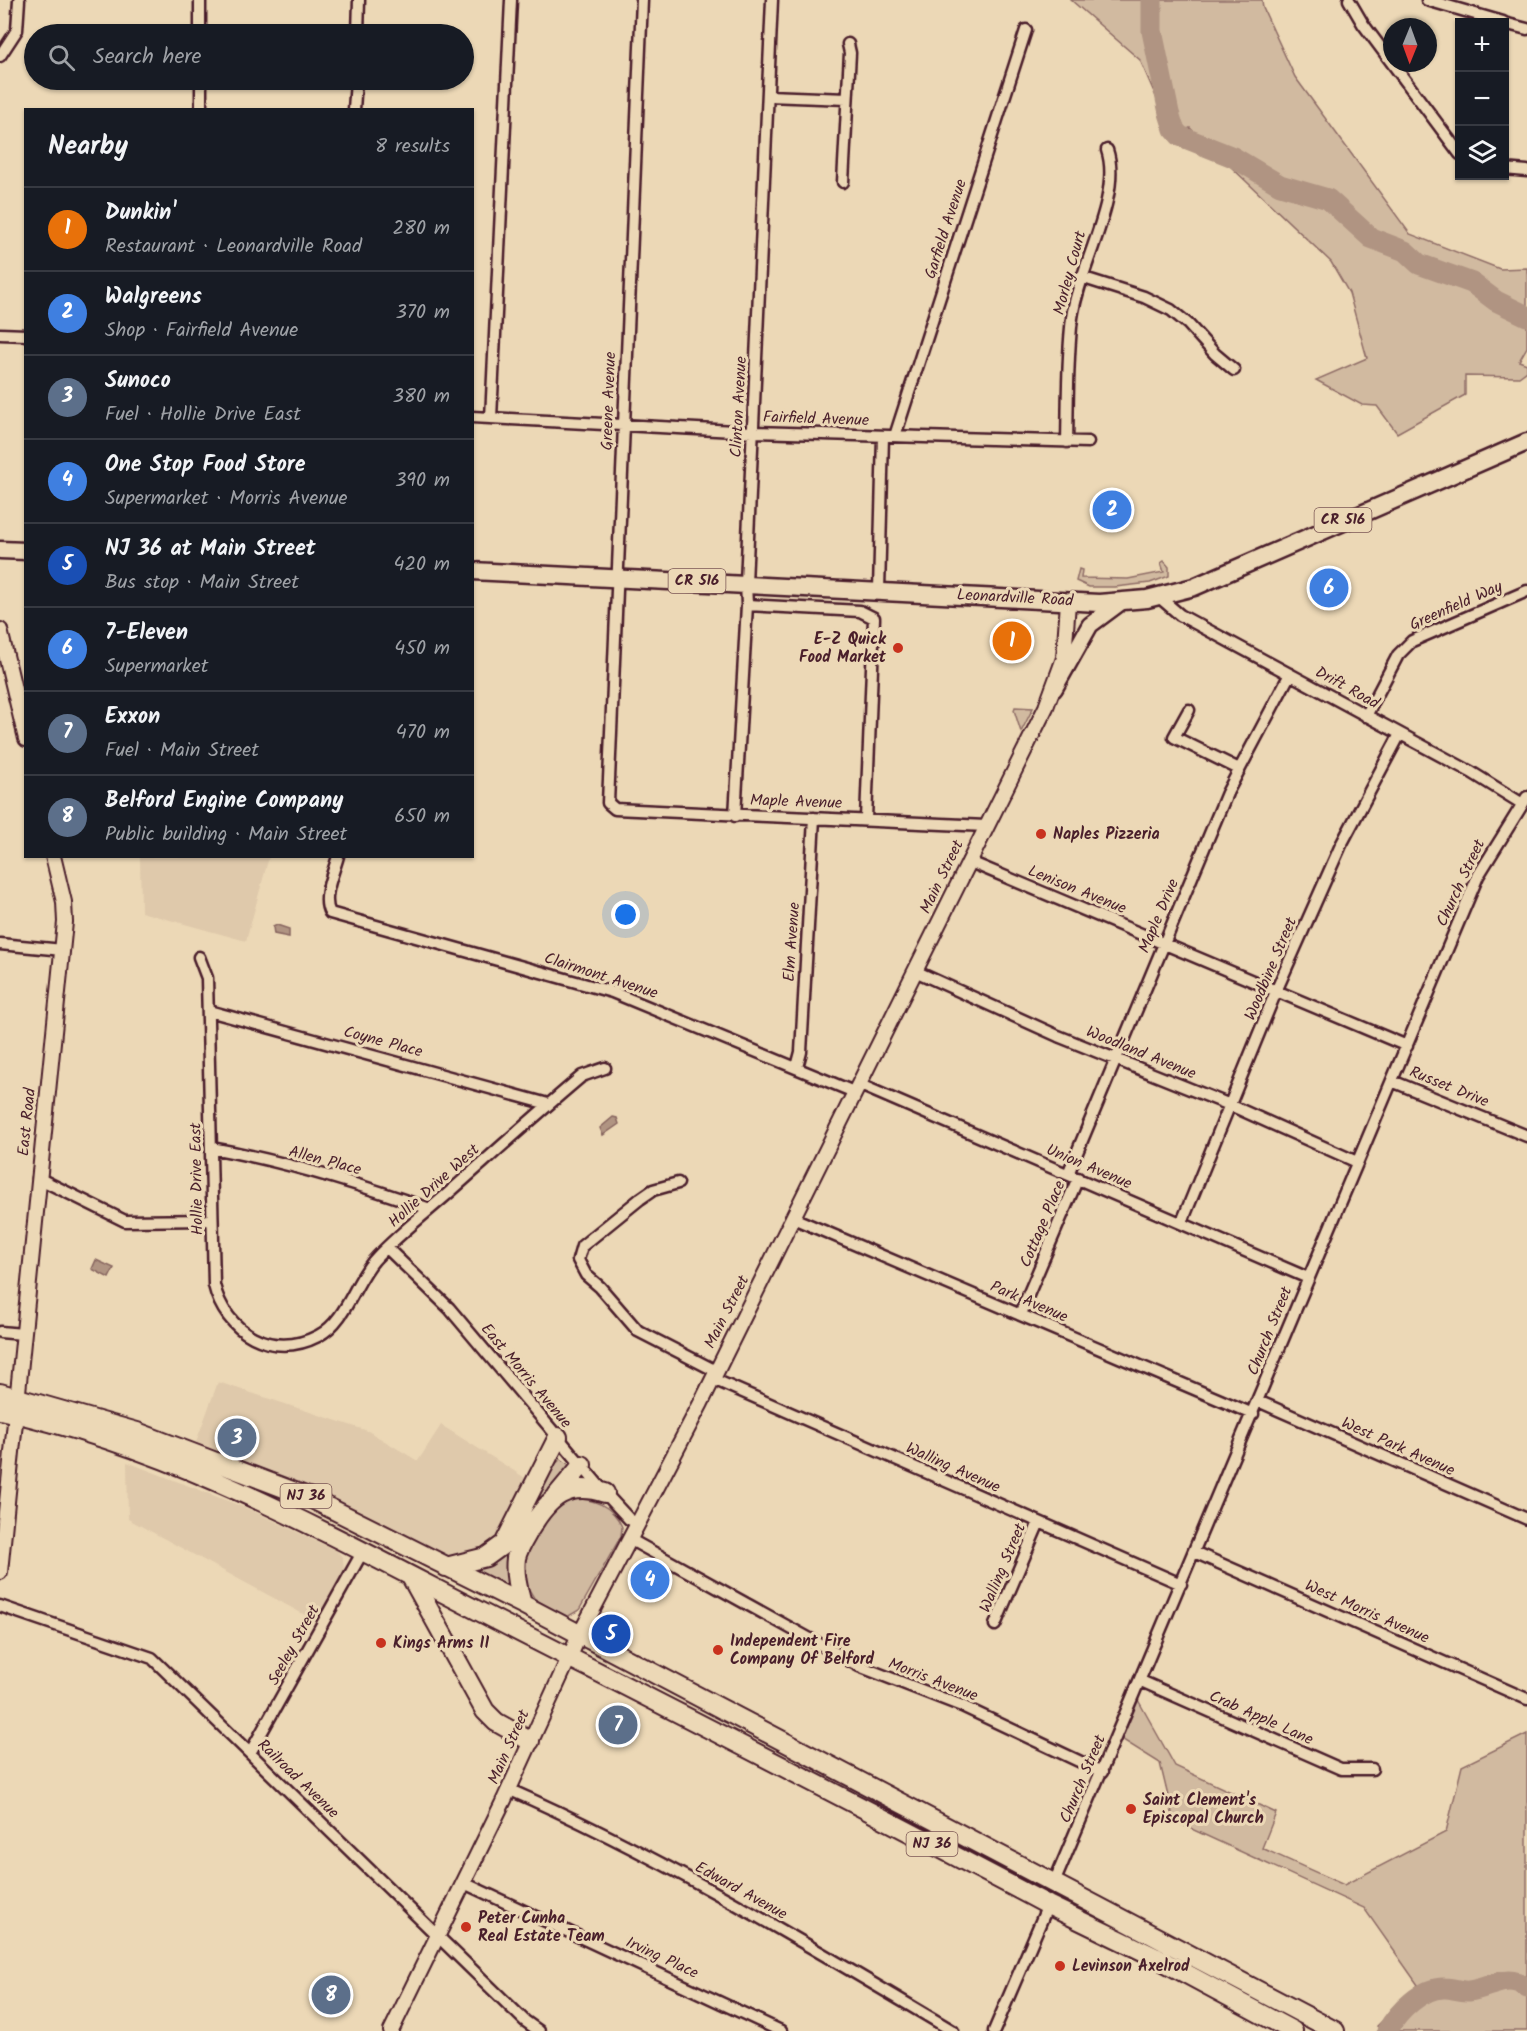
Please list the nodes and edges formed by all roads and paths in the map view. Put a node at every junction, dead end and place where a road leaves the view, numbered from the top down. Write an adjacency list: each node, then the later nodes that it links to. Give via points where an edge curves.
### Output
1 (19, 0): 16 (street, via 17,30)
2 (200, 0): 10 (street)
3 (359, 0): 11 (street)
4 (510, 0): 33 (street)
5 (642, 0): 34 (street, Greene Avenue)
6 (772, 0): 19 (street, Clinton Avenue)
7 (1349, 0): 23 (street)
8 (1427, 0): 9 (street)
9 (1487, 18)
10 (200, 24)
11 (358, 24)
12 (1509, 24): 13 (street)
13 (1527, 29)
14 (1026, 30): 37 (street, Garfield Avenue)
15 (848, 44): 20 (street)
16 (0, 56)
17 (201, 90): 21 (street)
18 (355, 90): 22 (street)
19 (768, 96): 20 (street); 35 (street, Clinton Avenue)
20 (847, 99): 27 (street)
21 (201, 108)
22 (354, 108)
23 (1455, 147)
24 (1107, 150): 28 (street, Morley Court, via 1108,194)
25 (1509, 169): 26 (street)
26 (1527, 171)
27 (843, 182)
28 (1081, 277): 31 (street, via 1170,310); 38 (street, Morley Court, via 1072,319)
29 (0, 334): 30 (street)
30 (24, 335)
31 (1234, 370)
32 (474, 417): 33 (street, Fairfield Avenue)
33 (491, 418): 34 (street, Fairfield Avenue)
34 (622, 426): 35 (street, Fairfield Avenue); 44 (street, Greene Avenue)
35 (753, 432): 36 (street, Fairfield Avenue); 45 (street, Clinton Avenue)
36 (883, 436): 37 (street, Fairfield Avenue); 46 (street)
37 (895, 436): 38 (street, Fairfield Avenue)
38 (1067, 442): 39 (street, Fairfield Avenue)
39 (1088, 442)
40 (1527, 442): 48 (main road, Leonardville Road / CR 516, via 1194,587)
41 (0, 550): 42 (main road)
42 (24, 551)
43 (474, 571): 44 (main road, Leonardville Road / CR 516)
44 (618, 578): 45 (main road, Leonardville Road / CR 516); 62 (street, Greene Avenue)
45 (746, 583): 46 (main road, Leonardville Road / CR 516); 51 (street, Clinton Avenue)
46 (879, 590): 49 (main road, Leonardville Road / CR 516)
47 (1527, 591): 57 (street, Greenfield Way, via 1412,641 1398,656)
48 (1159, 597): 50 (main road, Leonardville Road / CR 516); 54 (street, Drift Road, via 1180,615)
49 (1068, 602): 50 (main road, Leonardville Road / CR 516); 55 (street, Main Street, via 1066,646)
50 (1121, 602): 55 (main road, via 1090,625)
51 (747, 605): 63 (street, Clinton Avenue); 65 (street, via 860,610 874,618)
52 (0, 630): 53 (street)
53 (5, 674): 58 (street)
54 (1290, 674): 57 (street, Drift Road); 60 (street, Maple Drive)
55 (1054, 689): 66 (street, Main Street)
56 (1189, 710): 60 (street, via 1174,737)
57 (1366, 716): 59 (street, Drift Road)
58 (24, 733)
59 (1400, 734): 61 (street, Drift Road); 75 (street, Woodbine Street, via 1341,845)
60 (1239, 769): 70 (street, Maple Drive)
61 (1524, 800): 77 (street, Church Street, via 1478,876)
62 (608, 803): 63 (street, Maple Avenue, via 615,809)
63 (735, 816): 64 (street, Maple Avenue)
64 (814, 818): 65 (street, Maple Avenue); 79 (street, Elm Avenue, via 801,1052)
65 (866, 819): 66 (street, Maple Avenue)
66 (986, 826): 69 (street, Main Street)
67 (53, 858): 72 (street, East Road, via 65,912)
68 (337, 858): 79 (street, Clairmont Avenue, via 328,891 330,913 612,992)
69 (968, 861): 70 (street, Lenison Avenue); 74 (street, Main Street)
70 (1164, 942): 75 (street, Lenison Avenue); 78 (street, Maple Drive)
71 (0, 944): 72 (street)
72 (63, 950): 89 (street, East Road)
73 (199, 957): 76 (street, Hollie Drive East, via 207,978)
74 (915, 971): 78 (street, Woodland Avenue); 82 (street, Main Street)
75 (1277, 990): 77 (street, Lenison Avenue); 84 (street, Woodbine Street)
76 (209, 1011): 83 (street, Coyne Place); 86 (street, Hollie Drive East)
77 (1407, 1046): 81 (street, Church Street)
78 (1115, 1059): 84 (street, Woodland Avenue); 88 (street, Maple Drive)
79 (796, 1067): 82 (street, Clairmont Avenue)
80 (605, 1068): 83 (street, Hollie Drive West, via 582,1076)
81 (1392, 1081): 85 (street, Russet Drive); 87 (street, Church Street)
82 (856, 1088): 88 (street, Union Avenue); 92 (street, Main Street)
83 (548, 1104): 91 (street, Hollie Drive West)
84 (1230, 1105): 87 (street, Woodland Avenue); 94 (street, Woodbine Street)
85 (1527, 1136)
86 (211, 1148): 91 (street, Allen Place, via 382,1192); 93 (street, Hollie Drive East)
87 (1357, 1162): 96 (street, Church Street)
88 (1073, 1176): 94 (street, Union Avenue); 97 (street, Cottage Place)
89 (38, 1178): 93 (street, via 125,1221); 99 (street, East Road)
90 (678, 1183): 101 (street, Walling Avenue, via 653,1190 640,1199 582,1246 578,1260 586,1275 638,1331)
91 (430, 1209): 95 (street, Hollie Drive West)
92 (793, 1218): 97 (street, Park Avenue); 101 (street, Main Street)
93 (212, 1220): 100 (street, Hollie Drive East, via 214,1285 227,1316 254,1339 285,1345)
94 (1182, 1222): 96 (street, Union Avenue)
95 (387, 1248): 100 (street, Hollie Drive West, via 376,1258 332,1324 320,1335); 105 (street, East Morris Avenue, via 448,1308)
96 (1308, 1278): 102 (street, Church Street)
97 (1020, 1314): 104 (street, Park Avenue)
98 (0, 1332): 99 (street)
99 (23, 1334): 103 (street, East Road)
100 (301, 1342)
101 (714, 1375): 110 (street, Walling Avenue); 111 (street, Main Street)
102 (1258, 1401): 104 (street, Church Street); 109 (street, West Park Avenue)
103 (8, 1403): 113 (highway, NJ 36, via 166,1459); 115 (highway, NJ 36, via 136,1432 277,1483); 116 (street, East Road)
104 (1253, 1414): 114 (street, Church Street)
105 (558, 1437): 106 (street, East Morris Avenue); 115 (highway, via 504,1544 486,1557)
106 (582, 1465): 107 (street, East Morris Avenue); 108 (highway)
107 (605, 1493): 108 (highway, via 589,1488); 111 (street, East Morris Avenue, via 629,1519)
108 (556, 1496): 119 (highway, via 536,1520 516,1556)
109 (1527, 1519)
110 (1039, 1522): 118 (street, Walling Avenue); 121 (street, Walling Street)
111 (639, 1524): 112 (street, Main Street)
112 (631, 1540): 122 (street, Main Street); 129 (street, Morris Avenue, via 859,1666 962,1706)
113 (363, 1551): 117 (highway, NJ 36); 127 (street, Seeley Street)
114 (1194, 1552): 118 (street, Church Street); 125 (street, West Morris Avenue)
115 (446, 1567): 119 (highway, NJ 36)
116 (0, 1572)
117 (411, 1577): 123 (highway, NJ 36); 126 (highway, via 485,1711 496,1722)
118 (1180, 1584): 124 (street, Church Street)
119 (522, 1604): 122 (highway, NJ 36)
120 (0, 1606): 127 (street, Railroad Avenue, via 152,1658)
121 (995, 1625)
122 (579, 1636): 123 (street, Main Street); 132 (highway, NJ 36)
123 (570, 1658): 126 (street, Main Street); 133 (highway, NJ 36)
124 (1141, 1681): 128 (street, Crab Apple Lane, via 1341,1769); 129 (street, Church Street)
125 (1527, 1699)
126 (530, 1741): 130 (street, Main Street)
127 (250, 1753): 134 (street, Railroad Avenue)
128 (1372, 1769)
129 (1102, 1772): 132 (street, Church Street)
130 (508, 1789): 131 (street, Main Street); 138 (street, Edward Avenue, via 600,1831 809,1945)
131 (464, 1883): 134 (street, Main Street); 137 (street, Irving Place)
132 (1054, 1883): 141 (highway, NJ 36)
133 (1048, 1905): 139 (street); 140 (highway, NJ 36)
134 (437, 1936): 135 (street, Main Street); 136 (street, Railroad Avenue)
135 (391, 2031)
136 (539, 2031)
137 (781, 2031)
138 (953, 2031)
139 (994, 2031)
140 (1293, 2031)
141 (1335, 2031)

